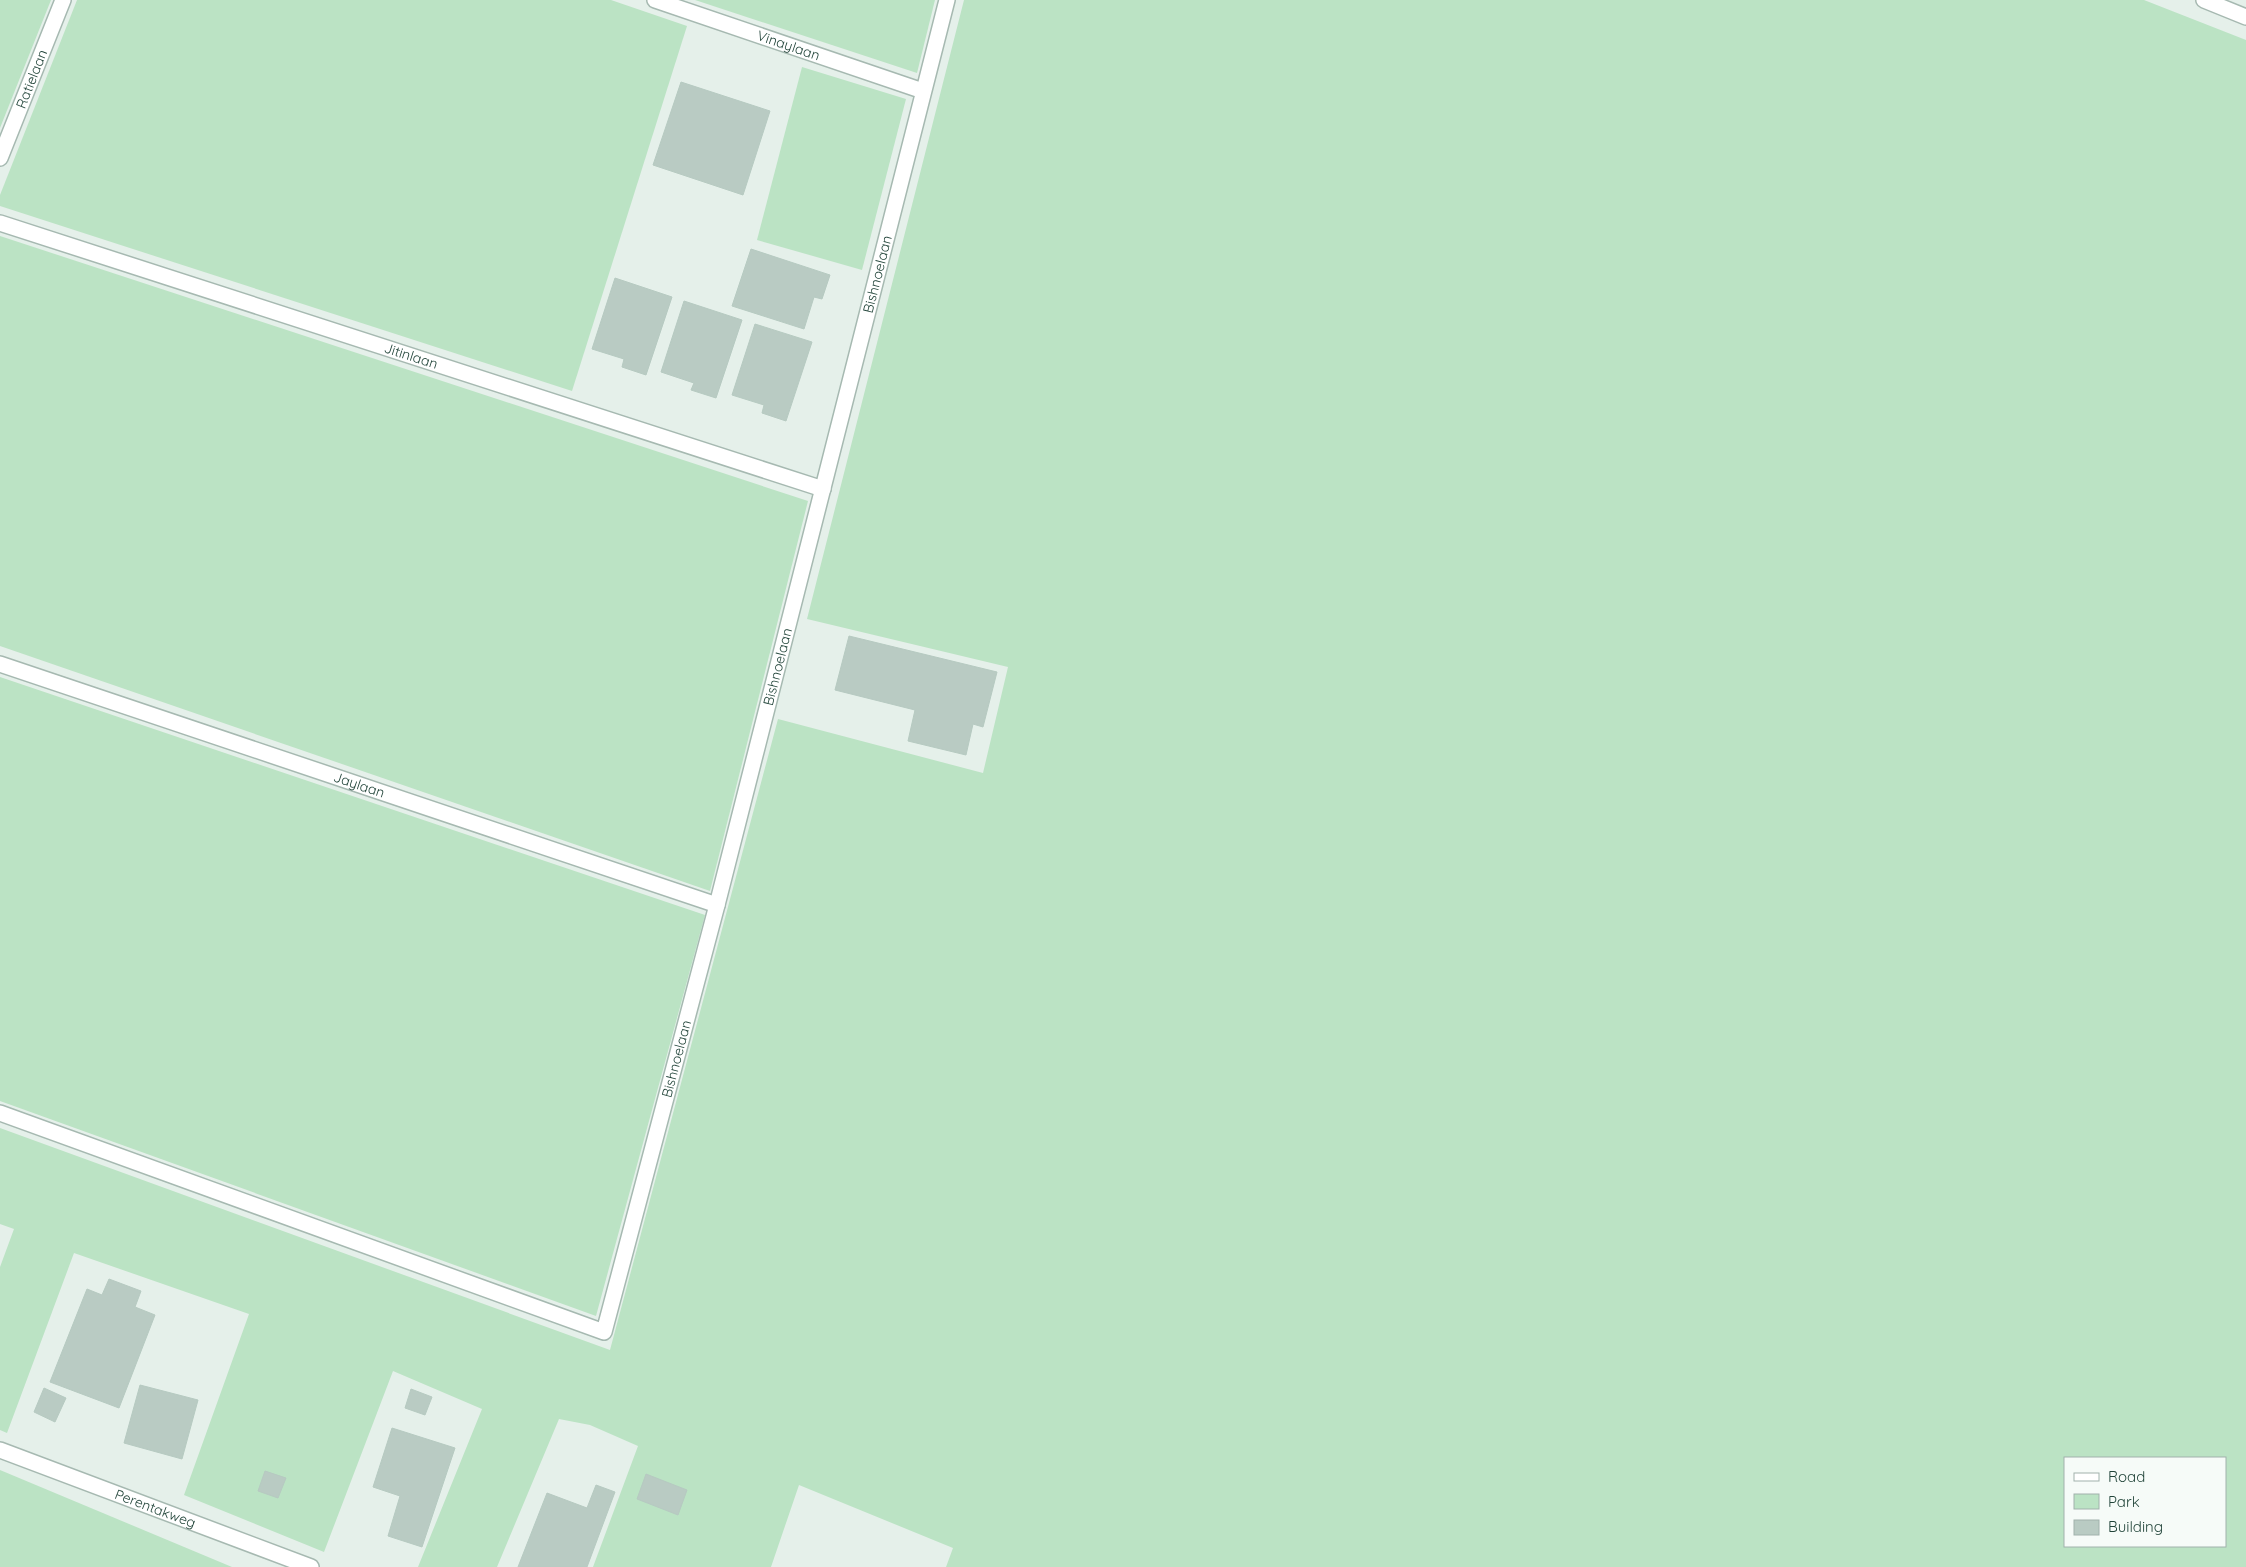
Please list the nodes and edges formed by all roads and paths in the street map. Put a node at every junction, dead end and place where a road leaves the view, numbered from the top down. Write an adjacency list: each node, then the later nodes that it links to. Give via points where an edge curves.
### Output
1 (63, 0): 7 (street, Ratielaan)
2 (655, 0): 6 (street, Vinaylaan)
3 (947, 0): 6 (street, Bishnoelaan)
4 (2204, 0): 5 (street)
5 (2246, 17)
6 (923, 92): 9 (street, Bishnoelaan)
7 (0, 158)
8 (0, 223): 9 (street, Jitinlaan)
9 (823, 488): 11 (street, Bishnoelaan)
10 (0, 664): 11 (street, Jaylaan)
11 (717, 905): 12 (street, Bishnoelaan, via 604,1332)
12 (0, 1113)
13 (0, 1450): 14 (street, Perentakweg)
14 (311, 1567)

